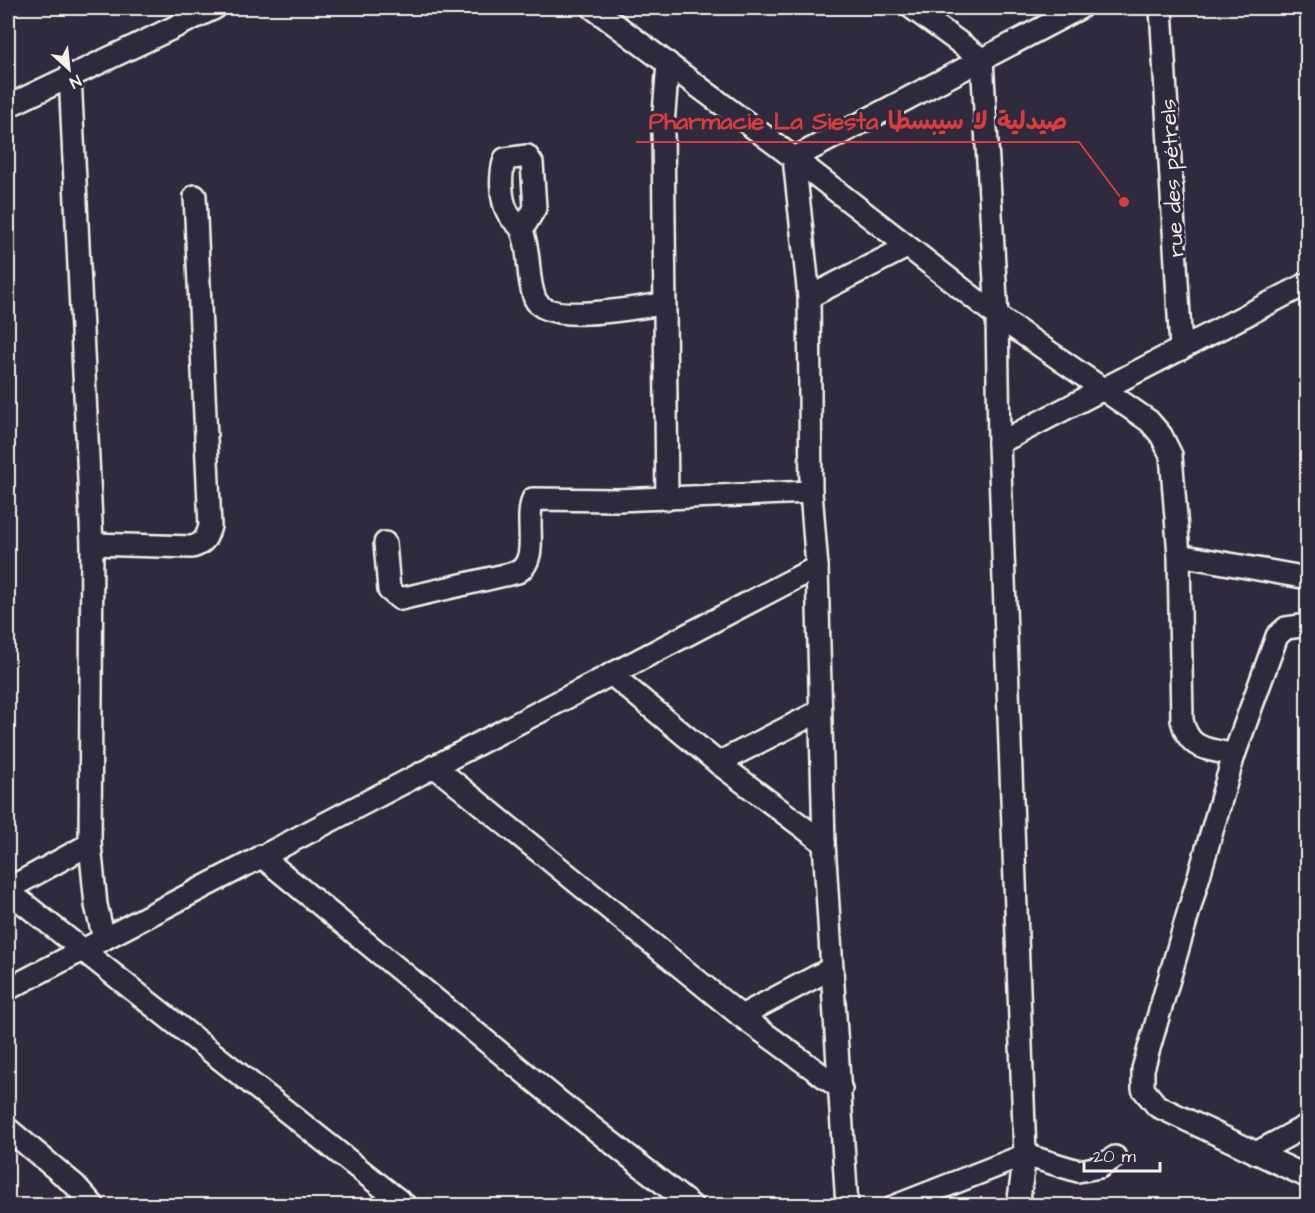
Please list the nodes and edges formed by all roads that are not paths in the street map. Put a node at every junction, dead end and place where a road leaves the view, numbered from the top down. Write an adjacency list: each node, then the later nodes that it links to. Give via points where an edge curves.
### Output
1 (215, 8): 8 (street)
2 (593, 8): 7 (street)
3 (912, 8): 6 (street)
4 (1080, 8): 6 (street)
5 (1161, 8): 18 (street, rue des pétrels)
6 (982, 59): 10 (street); 17 (street)
7 (668, 63): 10 (street); 16 (street, via 663,125)
8 (70, 74): 9 (street); 24 (street)
9 (8, 106)
10 (794, 158): 13 (street); 15 (street)
11 (195, 196): 24 (street, via 208,536 192,547)
12 (522, 230): 16 (street, via 530,280 536,301 542,307 573,313)
13 (907, 247): 15 (street); 17 (street)
14 (1308, 283): 18 (street)
15 (809, 297): 21 (street)
16 (663, 304): 22 (street)
17 (997, 316): 19 (street); 20 (street)
18 (1181, 350): 19 (street)
19 (1103, 390): 20 (street); 25 (street, via 1149,421 1166,444 1171,455)
20 (999, 443): 47 (street)
21 (811, 492): 22 (street); 26 (street)
22 (667, 499): 23 (street, via 533,499 528,511 530,559 525,567 518,572 400,599 389,590)
23 (385, 543)
24 (92, 544): 35 (street)
25 (1179, 555): 27 (street); 31 (street, via 1183,727 1195,744)
26 (817, 567): 29 (street); 30 (street)
27 (1308, 578)
28 (1308, 625): 31 (street, via 1286,627 1277,636)
29 (611, 674): 32 (street); 33 (street)
30 (820, 711): 32 (street); 34 (street)
31 (1234, 755): 46 (street, via 1143,1069 1143,1089 1157,1106)
32 (718, 763): 34 (street)
33 (434, 766): 36 (street); 42 (street)
34 (824, 843): 40 (street)
35 (90, 844): 37 (street); 38 (street)
36 (261, 856): 38 (street); 53 (street)
37 (8, 890): 39 (street)
38 (104, 939): 39 (street)
39 (84, 950): 41 (street); 52 (street)
40 (832, 968): 42 (street); 43 (street)
41 (8, 989)
42 (741, 1016): 43 (street)
43 (841, 1089): 50 (street)
44 (1308, 1125): 46 (street)
45 (8, 1129): 51 (street)
46 (1256, 1153): 49 (street)
47 (1025, 1155): 48 (street, via 1078,1171 1100,1167); 54 (street); 55 (street)
48 (1115, 1157)
49 (1308, 1177)
50 (842, 1203)
51 (94, 1206)
52 (406, 1206)
53 (692, 1206)
54 (895, 1206)
55 (1018, 1206)

